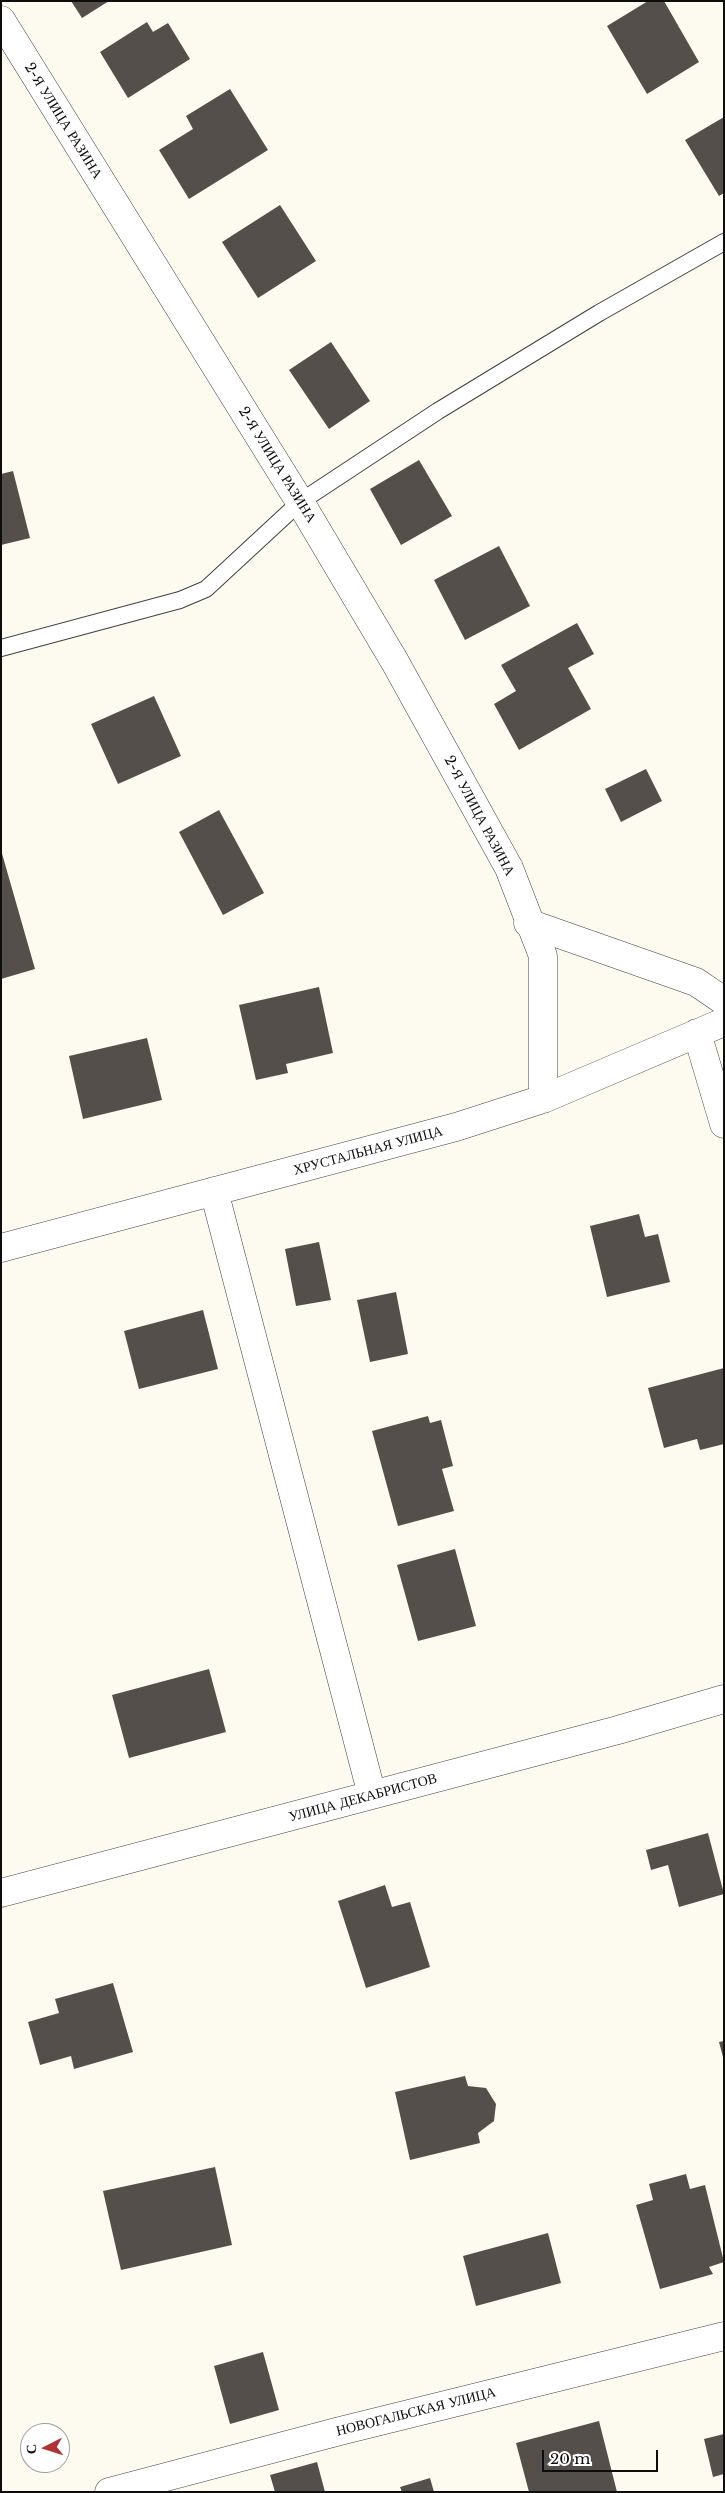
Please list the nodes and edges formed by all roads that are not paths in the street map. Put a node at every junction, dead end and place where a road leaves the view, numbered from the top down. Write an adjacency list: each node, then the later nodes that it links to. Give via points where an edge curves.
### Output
1 (1, 20): 3 (street, 2-Я УЛИЦА РАЗИНА)
2 (724, 242): 3 (lane, via 446,406)
3 (300, 502): 4 (lane, via 206,589 180,600); 5 (street, 2-Я УЛИЦА РАЗИНА, via 395,662 509,868)
4 (1, 648)
5 (528, 923): 6 (street, via 696,982); 9 (street, 2-Я УЛИЦА РАЗИНА, via 543,956)
6 (724, 1001)
7 (724, 1022): 8 (street, ХРУСТАЛЬНАЯ УЛИЦА)
8 (697, 1033): 9 (street, ХРУСТАЛЬНАЯ УЛИЦА); 10 (street)
9 (543, 1099): 11 (street, ХРУСТАЛЬНАЯ УЛИЦА, via 456,1127)
10 (724, 1124)
11 (214, 1191): 12 (street, ХРУСТАЛЬНАЯ УЛИЦА); 14 (street)
12 (1, 1248)
13 (724, 1699): 14 (street, УЛИЦА ДЕКАБРИСТОВ)
14 (372, 1795): 15 (street, УЛИЦА ДЕКАБРИСТОВ)
15 (1, 1893)
16 (724, 2336): 17 (street, НОВОГАЛЬСКАЯ УЛИЦА)
17 (109, 2492)

